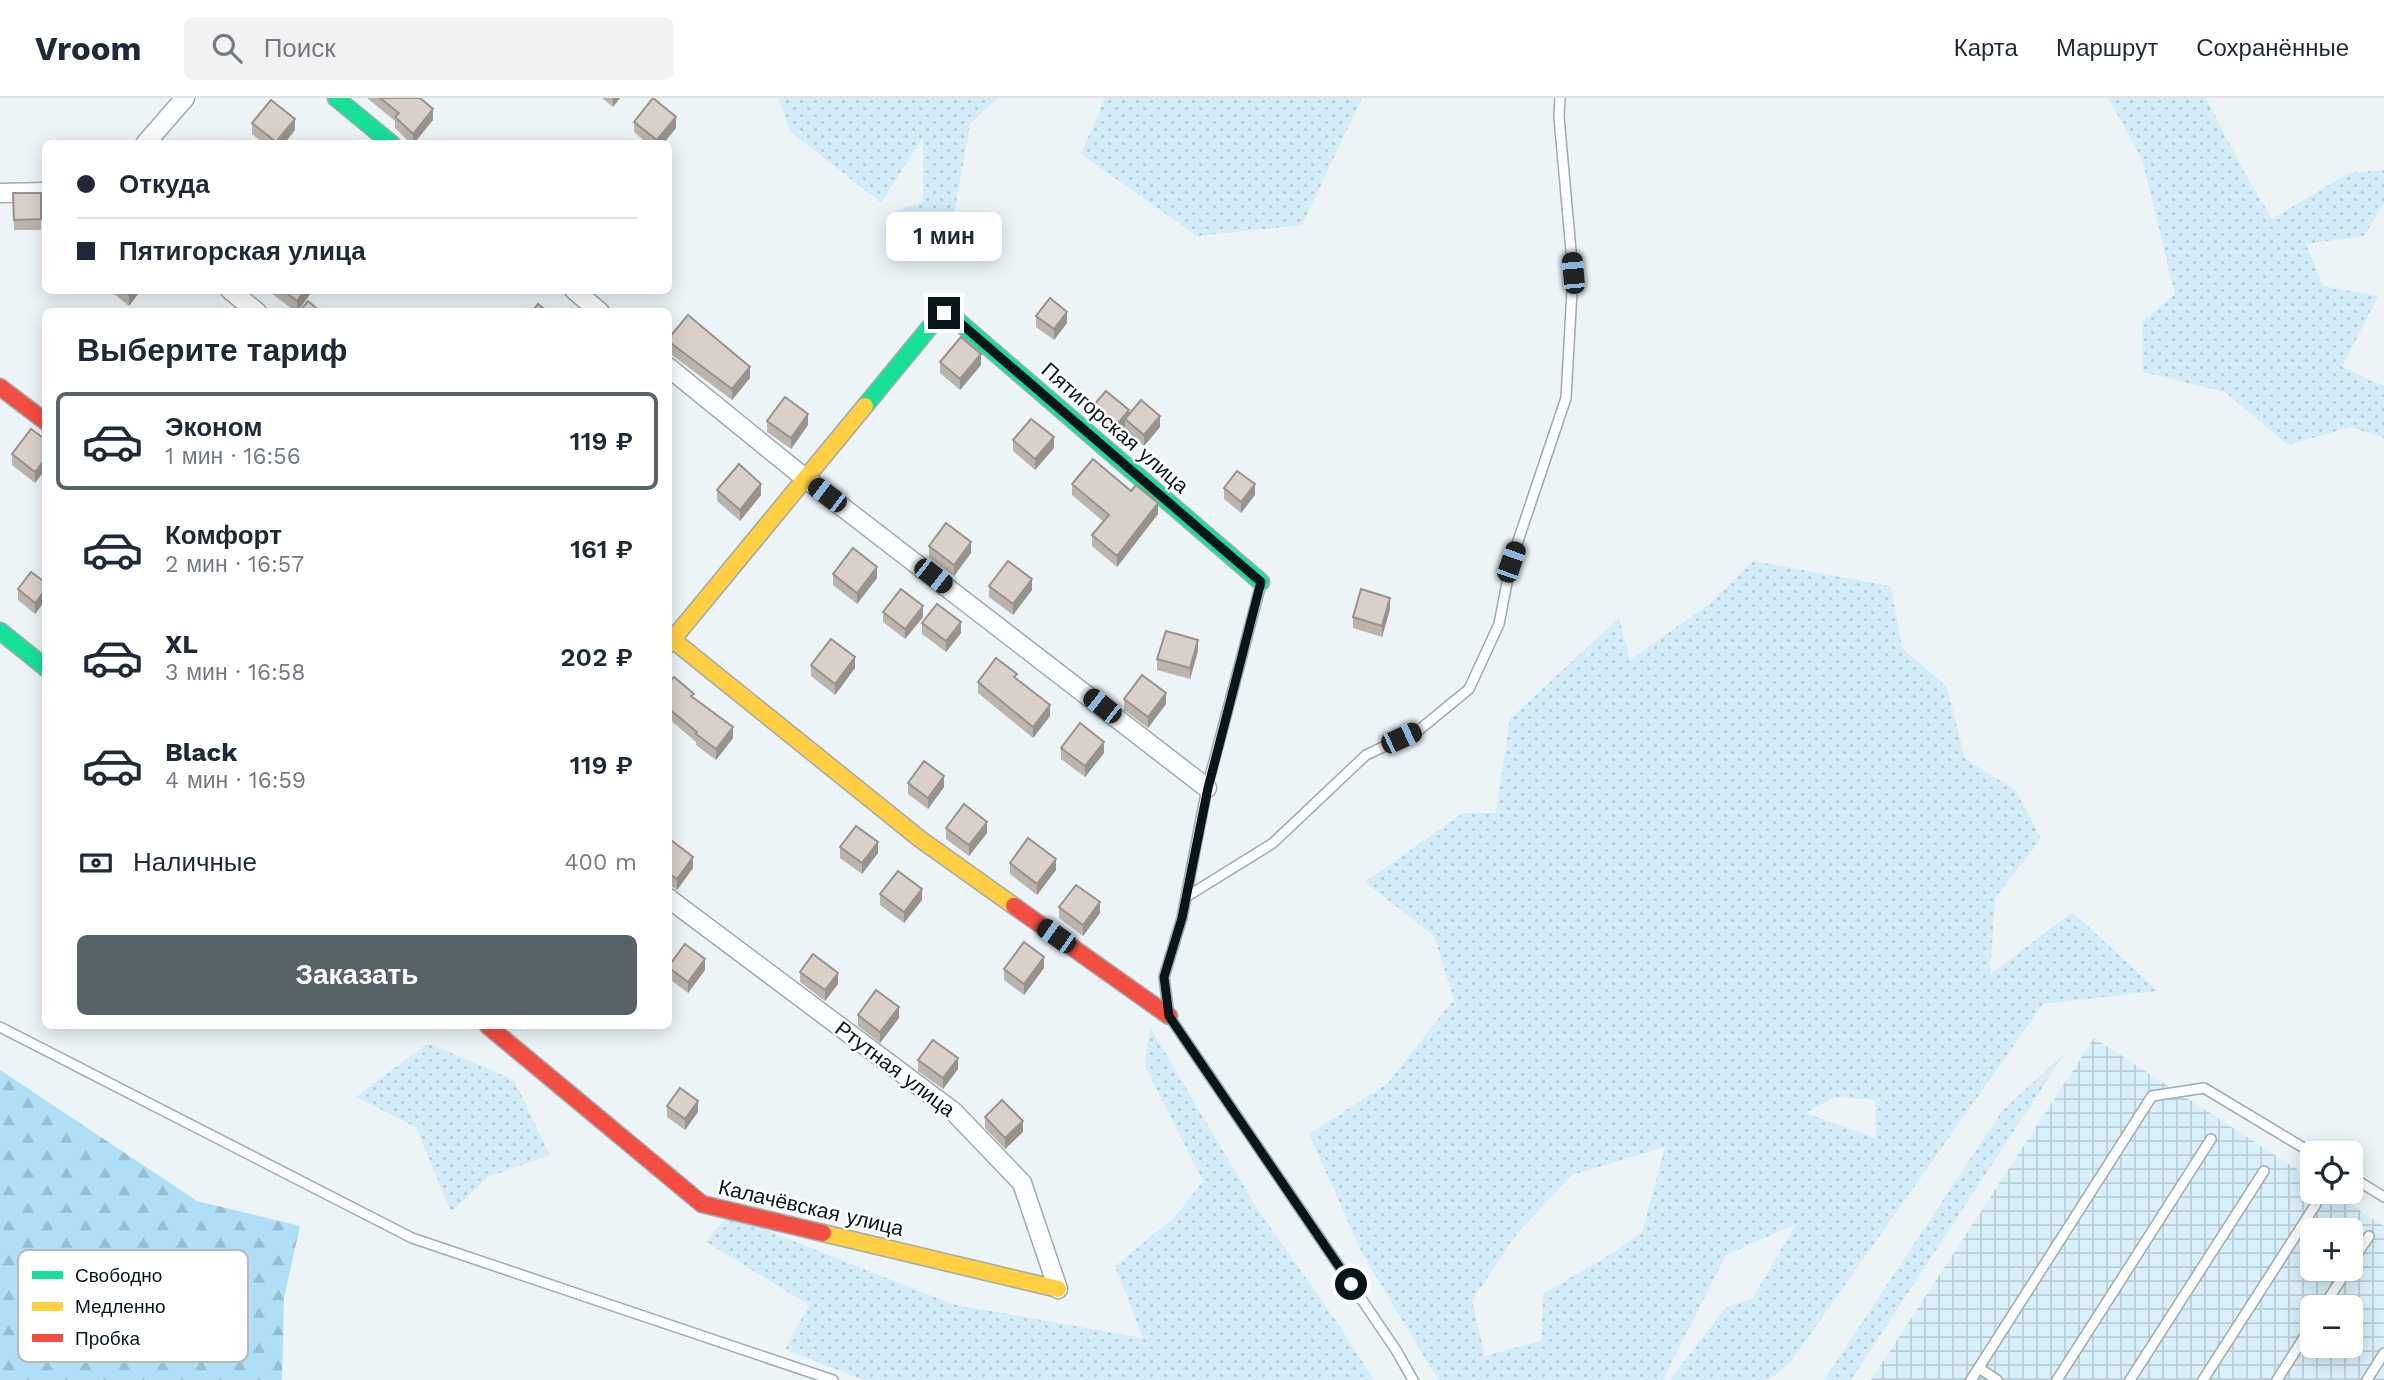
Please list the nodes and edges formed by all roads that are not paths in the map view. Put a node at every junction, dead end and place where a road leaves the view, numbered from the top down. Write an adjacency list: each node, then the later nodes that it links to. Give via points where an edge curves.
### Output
1 (184, 98): 4 (street)
2 (336, 98): 5 (street)
3 (1560, 98): 22 (lane, via 1573,273 1566,398 1511,562 1499,624 1469,690 1419,730 1366,755 1273,843)
4 (148, 140)
5 (387, 140)
6 (42, 192): 7 (street)
7 (0, 193)
8 (235, 294): 10 (street)
9 (579, 294): 11 (street)
10 (252, 308)
11 (595, 308)
12 (672, 370): 15 (street)
13 (0, 387): 14 (street)
14 (42, 419)
15 (806, 479): 16 (street, Пятигорская улица, via 944,313); 18 (street); 21 (street)
16 (1261, 582): 21 (lane)
17 (0, 631): 20 (street)
18 (672, 638)
19 (672, 642): 24 (street, via 920,839)
20 (42, 665)
21 (1208, 788): 22 (lane)
22 (1186, 897): 24 (lane, via 1164,977)
23 (672, 901): 35 (street, Ртутная улица, via 954,1112 1022,1183)
24 (1169, 1016): 40 (lane)
25 (0, 1027): 39 (lane, via 412,1238)
26 (492, 1029): 35 (street, Калачёвская улица, via 702,1204)
27 (2211, 1139): 43 (lane)
28 (2300, 1146): 38 (lane, via 2204,1088 2152,1096)
29 (2264, 1171): 44 (lane)
30 (2363, 1184): 31 (lane)
31 (2384, 1197)
32 (2316, 1204): 45 (lane)
33 (2369, 1236): 34 (lane)
34 (2363, 1245)
35 (1058, 1289)
36 (2300, 1344): 46 (lane)
37 (2384, 1353): 47 (lane)
38 (1979, 1368): 41 (lane); 42 (lane)
39 (833, 1380)
40 (1413, 1380)
41 (1971, 1380)
42 (1997, 1380)
43 (2057, 1380)
44 (2130, 1380)
45 (2203, 1380)
46 (2277, 1380)
47 (2367, 1380)

